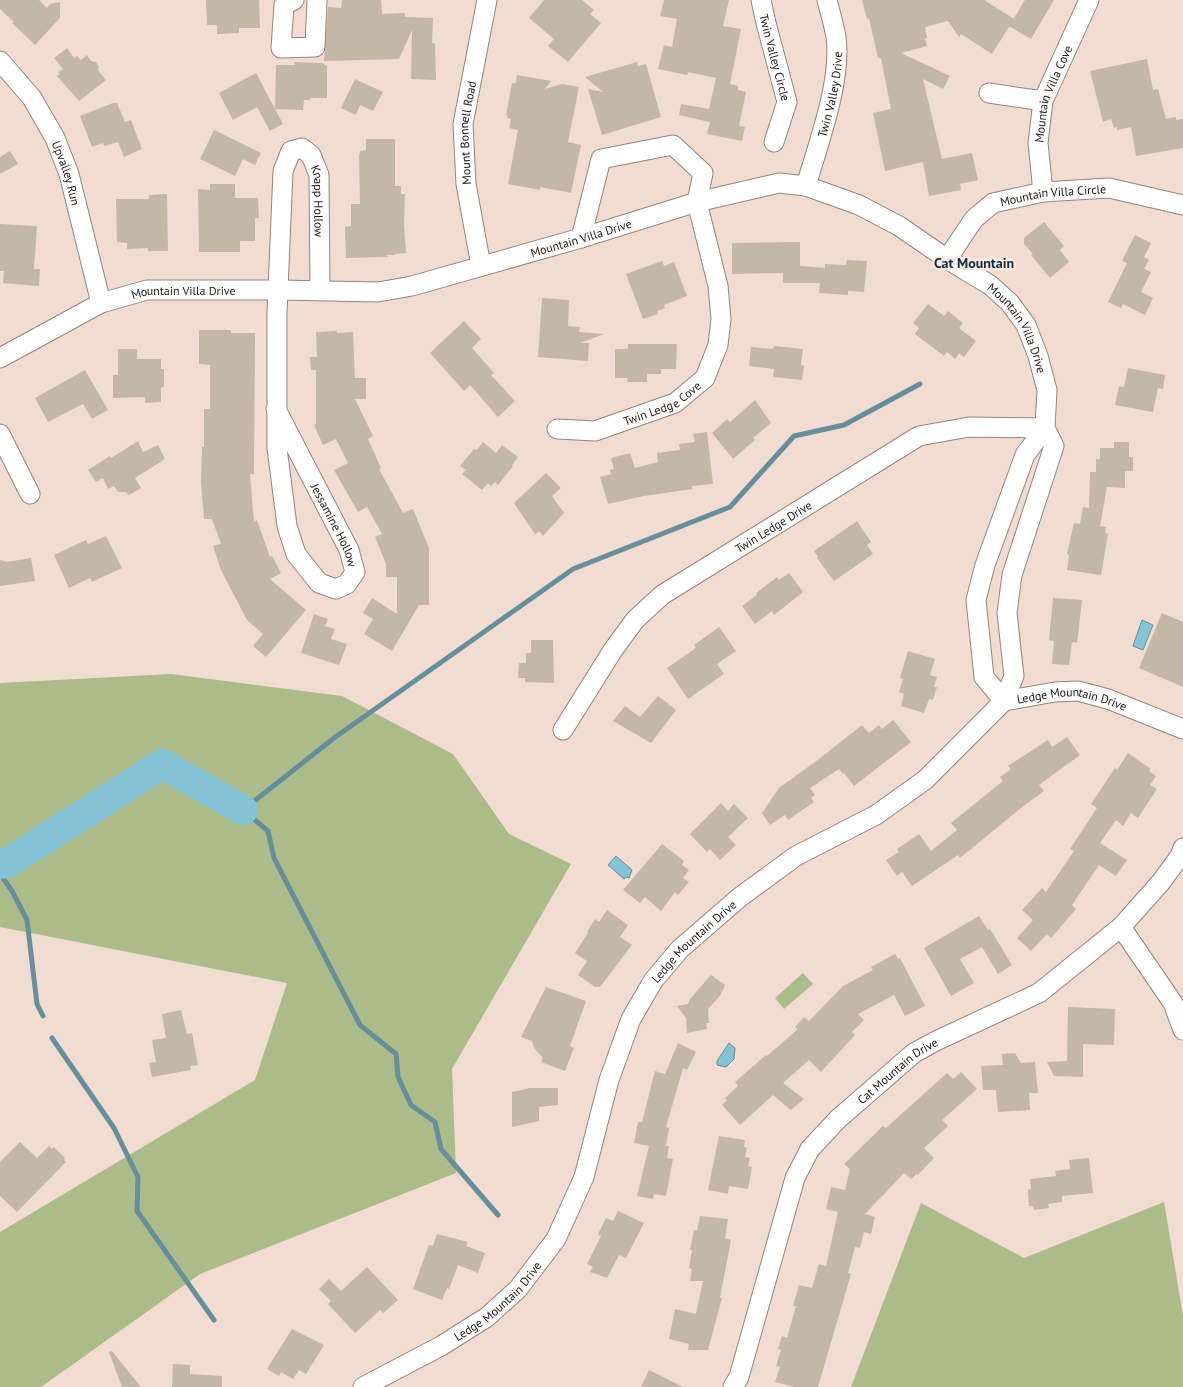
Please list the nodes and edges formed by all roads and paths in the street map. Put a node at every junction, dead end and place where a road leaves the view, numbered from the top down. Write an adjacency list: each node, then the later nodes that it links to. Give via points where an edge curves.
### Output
1 (294, 0): 2 (street, via 284,5 282,48 316,47)
2 (317, 0)
3 (487, 0): 17 (street, Mount Bonnell Road, via 463,124 466,184)
4 (761, 0): 10 (street, Twin Valley Circle, via 787,102)
5 (827, 0): 11 (street, Twin Valley Drive, via 836,38 836,66 832,95)
6 (1089, 0): 9 (street, Mountain Villa Cove)
7 (0, 61): 20 (street, Upvalley Run, via 32,98 54,138 68,174)
8 (989, 93): 9 (street)
9 (1043, 101): 12 (street, Mountain Villa Cove, via 1038,143)
10 (774, 142)
11 (806, 186): 13 (street, Mountain Villa Drive, via 779,184); 16 (street, Mountain Villa Drive, via 858,205 899,226)
12 (1043, 192): 14 (street, Mountain Villa Circle, via 1109,188); 16 (street, Mountain Villa Circle, via 994,203 974,219)
13 (697, 202): 15 (street, Mountain Villa Drive); 15 (street, via 703,173 673,145 601,159); 24 (street, Twin Ledge Cove, via 718,286 721,319 718,346 705,378 675,403 595,431)
14 (1183, 205)
15 (581, 238): 17 (street, Mountain Villa Drive)
16 (947, 259): 23 (street, Mountain Villa Drive, via 990,284 1026,325 1047,390)
17 (480, 266): 19 (street, Mountain Villa Drive, via 412,286 378,292)
18 (278, 290): 19 (street, Mountain Villa Drive); 19 (street, Knapp Hollow, via 283,171 291,151 302,148 311,155 319,175); 20 (street, Mountain Villa Drive, via 147,290); 22 (street, Jessamine Hollow)
19 (320, 290)
20 (101, 303): 21 (street, Mountain Villa Drive)
21 (0, 358)
22 (276, 409): 22 (street, Jessamine Hollow, via 277,448 287,526 296,554 319,583 336,589 347,584 355,572 349,550)
23 (1045, 428): 27 (street, Mountain Villa Drive, via 1054,446 1012,575 1007,613 1014,676); 27 (street, via 1025,455 985,565 976,600 984,677); 29 (street, Twin Ledge Drive, via 969,427 919,436 662,596 635,620 618,642)
24 (557, 429)
25 (0, 434): 26 (street)
26 (30, 494)
27 (1004, 701): 28 (street, Ledge Mountain Drive, via 1078,691 1108,699); 33 (street, Ledge Mountain Drive, via 925,780 876,815 796,856 740,897 680,949 653,982 631,1019 609,1080 584,1176 556,1240 518,1289 487,1317 441,1346)
28 (1183, 729)
29 (563, 730)
30 (1183, 848): 31 (street, Cat Mountain Drive, via 1161,882)
31 (1121, 928): 32 (street, via 1173,1003); 34 (street, Cat Mountain Drive, via 1039,993 914,1053 838,1119 810,1149 795,1178 739,1377)
32 (1183, 1030)
33 (363, 1387)
34 (733, 1387)

